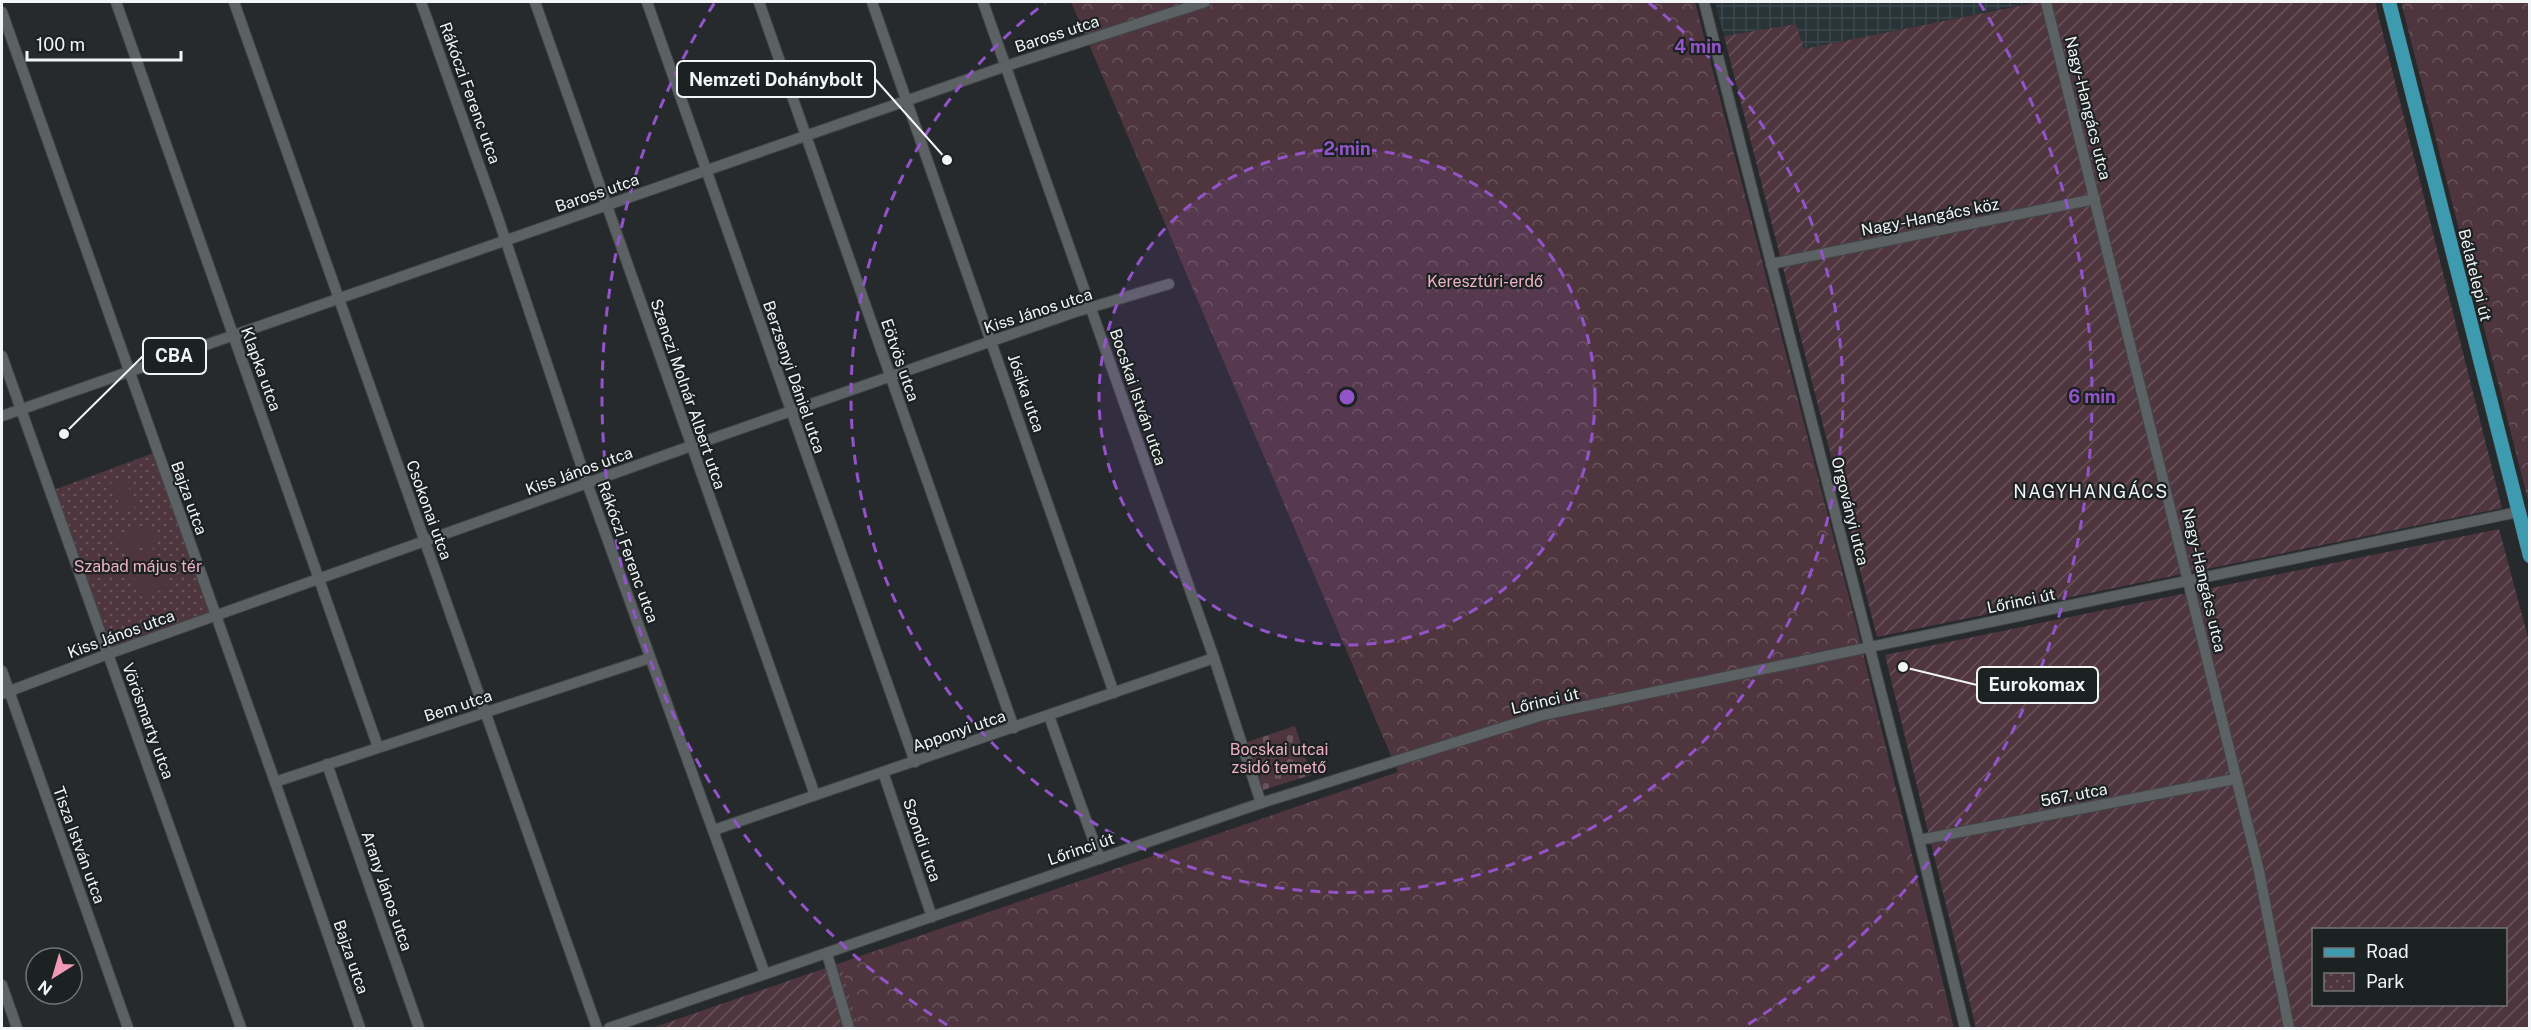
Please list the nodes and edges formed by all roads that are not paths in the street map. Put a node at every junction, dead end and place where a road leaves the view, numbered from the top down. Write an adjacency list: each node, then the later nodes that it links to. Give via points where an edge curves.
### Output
1 (116, 2): 25 (street, Klapka utca)
2 (234, 2): 23 (street, Csokonai utca)
3 (421, 2): 20 (street, Rákóczi Ferenc utca)
4 (535, 2): 19 (street, Szenczi Molnár Albert utca)
5 (646, 2): 17 (street, Berzsenyi Dániel utca)
6 (759, 2): 16 (street, Eötvös utca)
7 (872, 2): 15 (street, Jósika utca)
8 (983, 2): 14 (street, Bocskai István utca)
9 (1204, 2): 14 (street, Baross utca)
10 (1704, 2): 21 (street, Orgoványi utca)
11 (2046, 2): 18 (street, Nagy-Hangács utca)
12 (2389, 2): 35 (main road, Bélatelepi út)
13 (2, 12): 28 (street, Bajza utca)
14 (1006, 66): 15 (street, Baross utca); 24 (street, Bocskai István utca)
15 (906, 101): 16 (street, Baross utca); 26 (street, Jósika utca)
16 (807, 136): 17 (street, Baross utca); 29 (street, Eötvös utca)
17 (706, 171): 19 (street, Baross utca); 31 (street, Berzsenyi Dániel utca)
18 (2095, 199): 21 (street, Nagy-Hangács köz); 39 (street, Nagy-Hangács utca)
19 (606, 206): 20 (street, Baross utca); 33 (street, Szenczi Molnár Albert utca)
20 (506, 240): 23 (street, Baross utca); 34 (street, Rákóczi Ferenc utca)
21 (1771, 264): 41 (street, Orgoványi utca)
22 (1169, 284): 24 (street, Kiss János utca)
23 (339, 299): 25 (street, Baross utca); 36 (street, Csokonai utca)
24 (1091, 309): 26 (street, Kiss János utca); 44 (street, Bocskai István utca)
25 (233, 335): 28 (street, Baross utca); 38 (street, Klapka utca)
26 (992, 342): 29 (street, Kiss János utca); 47 (street, Jósika utca)
27 (2, 356): 30 (street, Vörösmarty utca)
28 (128, 374): 30 (street, Baross utca); 40 (street, Bajza utca)
29 (890, 378): 31 (street, Kiss János utca); 50 (street, Eötvös utca)
30 (20, 410): 32 (street, Baross utca); 42 (street, Vörösmarty utca)
31 (791, 412): 33 (street, Kiss János utca); 52 (street, Berzsenyi Dániel utca)
32 (2, 416)
33 (691, 446): 34 (street, Kiss János utca); 57 (street, Szenczi Molnár Albert utca)
34 (587, 483): 36 (street, Kiss János utca); 43 (street, Rákóczi Ferenc utca)
35 (2518, 512): 37 (main road, Bélatelepi út); 39 (street, Lőrinci út)
36 (424, 543): 38 (street, Kiss János utca); 48 (street, Csokonai utca)
37 (2529, 556)
38 (320, 580): 40 (street, Kiss János utca); 51 (street, Klapka utca)
39 (2189, 581): 41 (street, Lőrinci út); 55 (street, Nagy-Hangács utca)
40 (216, 617): 42 (street, Kiss János utca); 56 (street, Bajza utca)
41 (1869, 648): 58 (street, Lőrinci út, via 1543,715); 60 (street, Orgoványi utca)
42 (108, 654): 46 (street, Kiss János utca); 68 (street, Vörösmarty utca)
43 (650, 658): 48 (street, Bem utca); 59 (street, Rákóczi Ferenc utca)
44 (1214, 658): 47 (street, Apponyi utca); 58 (street, Bocskai István utca)
45 (2, 671): 46 (street, Tisza István utca)
46 (5, 693): 67 (street, Tisza István utca)
47 (1114, 693): 49 (street, Apponyi utca)
48 (486, 713): 51 (street, Bem utca); 71 (street, Csokonai utca)
49 (1049, 716): 50 (street, Apponyi utca); 61 (street)
50 (1014, 728): 52 (street, Apponyi utca)
51 (378, 747): 53 (street, Bem utca)
52 (915, 762): 54 (street, Apponyi utca)
53 (327, 764): 56 (street, Bem utca); 70 (street, Arany János utca)
54 (883, 772): 57 (street, Apponyi utca); 62 (street, Szondi utca)
55 (2235, 779): 60 (street, 567. utca); 75 (street, Nagy-Hangács utca, via 2259,871)
56 (275, 782): 69 (street, Bajza utca)
57 (815, 795): 59 (street, Apponyi utca)
58 (1262, 803): 61 (street, Lőrinci út)
59 (714, 830): 64 (street, Rákóczi Ferenc utca)
60 (1919, 840): 74 (street, Orgoványi utca)
61 (1100, 859): 62 (street, Lőrinci út)
62 (932, 917): 63 (street, Lőrinci út)
63 (827, 954): 64 (street, Lőrinci út); 73 (street)
64 (765, 974): 72 (street, Lőrinci út)
65 (2, 985): 66 (street)
66 (17, 1029)
67 (129, 1029)
68 (241, 1029)
69 (360, 1029)
70 (419, 1029)
71 (597, 1029)
72 (609, 1029)
73 (849, 1029)
74 (1965, 1029)
75 (2289, 1029)

